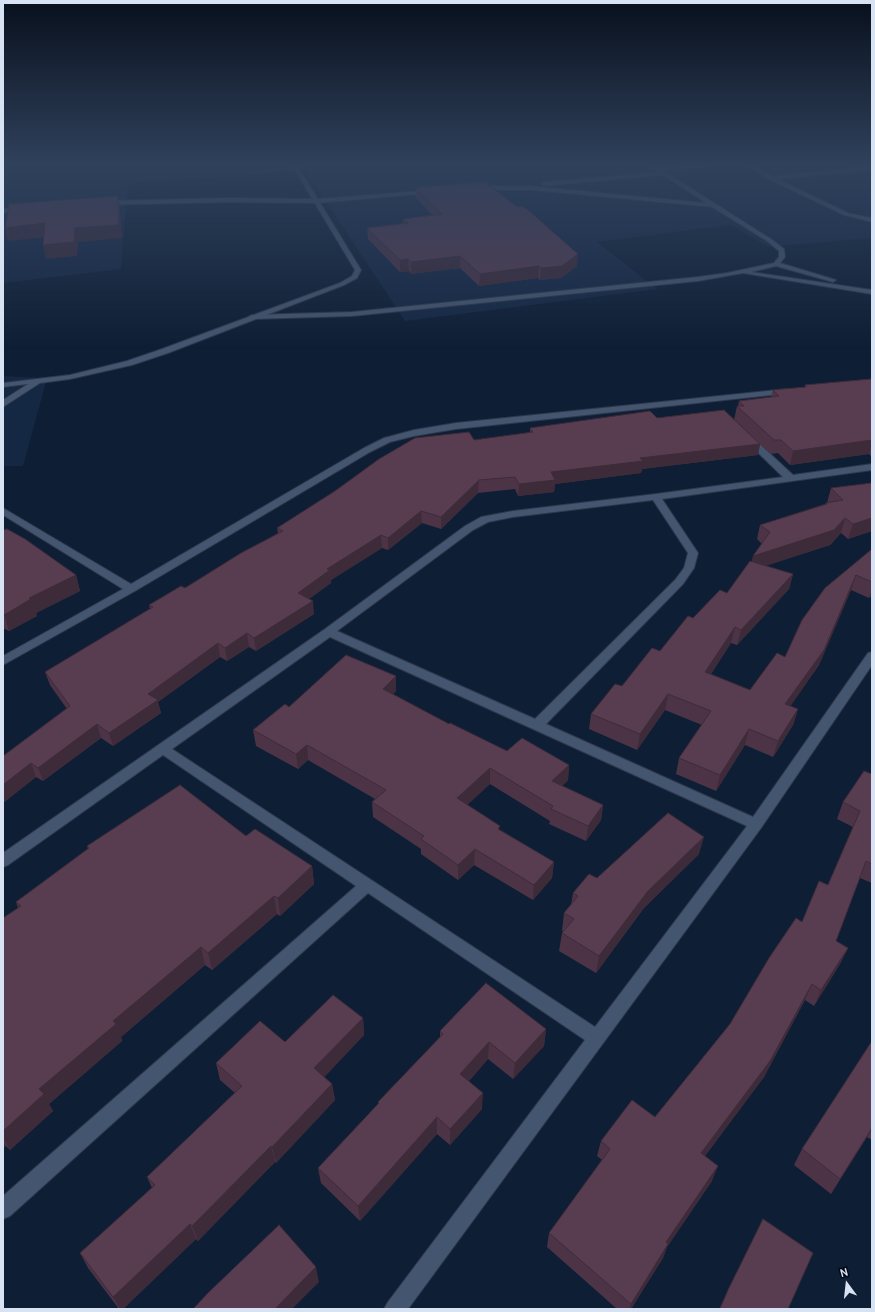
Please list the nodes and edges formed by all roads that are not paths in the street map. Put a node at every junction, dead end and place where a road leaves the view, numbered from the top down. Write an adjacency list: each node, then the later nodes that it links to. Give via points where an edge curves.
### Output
1 (332, 226): 7 (street, via 358,270 355,277)
2 (746, 226): 3 (street, via 782,250 782,257)
3 (776, 264): 4 (street); 5 (street, via 839,282)
4 (739, 272): 5 (street); 7 (street, via 698,279 462,304 352,314)
5 (854, 289): 6 (street)
6 (872, 292)
7 (252, 317): 8 (street, via 129,363 96,372)
8 (39, 381): 9 (street); 11 (street)
9 (3, 384)
10 (794, 390): 17 (street, via 710,403 456,426 387,440)
11 (3, 404)
12 (740, 432): 14 (street)
13 (872, 467): 14 (street)
14 (790, 478): 15 (street)
15 (656, 497): 18 (street, via 485,519 469,528); 21 (street, via 693,553 689,568 679,582)
16 (5, 514): 17 (street)
17 (131, 589): 20 (street)
18 (329, 632): 21 (street); 22 (street)
19 (872, 656): 23 (street)
20 (3, 660)
21 (537, 725): 23 (street)
22 (163, 749): 24 (street); 25 (street)
23 (756, 824): 26 (street)
24 (3, 861)
25 (367, 885): 26 (street); 27 (street)
26 (597, 1038): 28 (street)
27 (3, 1209)
28 (396, 1309)

